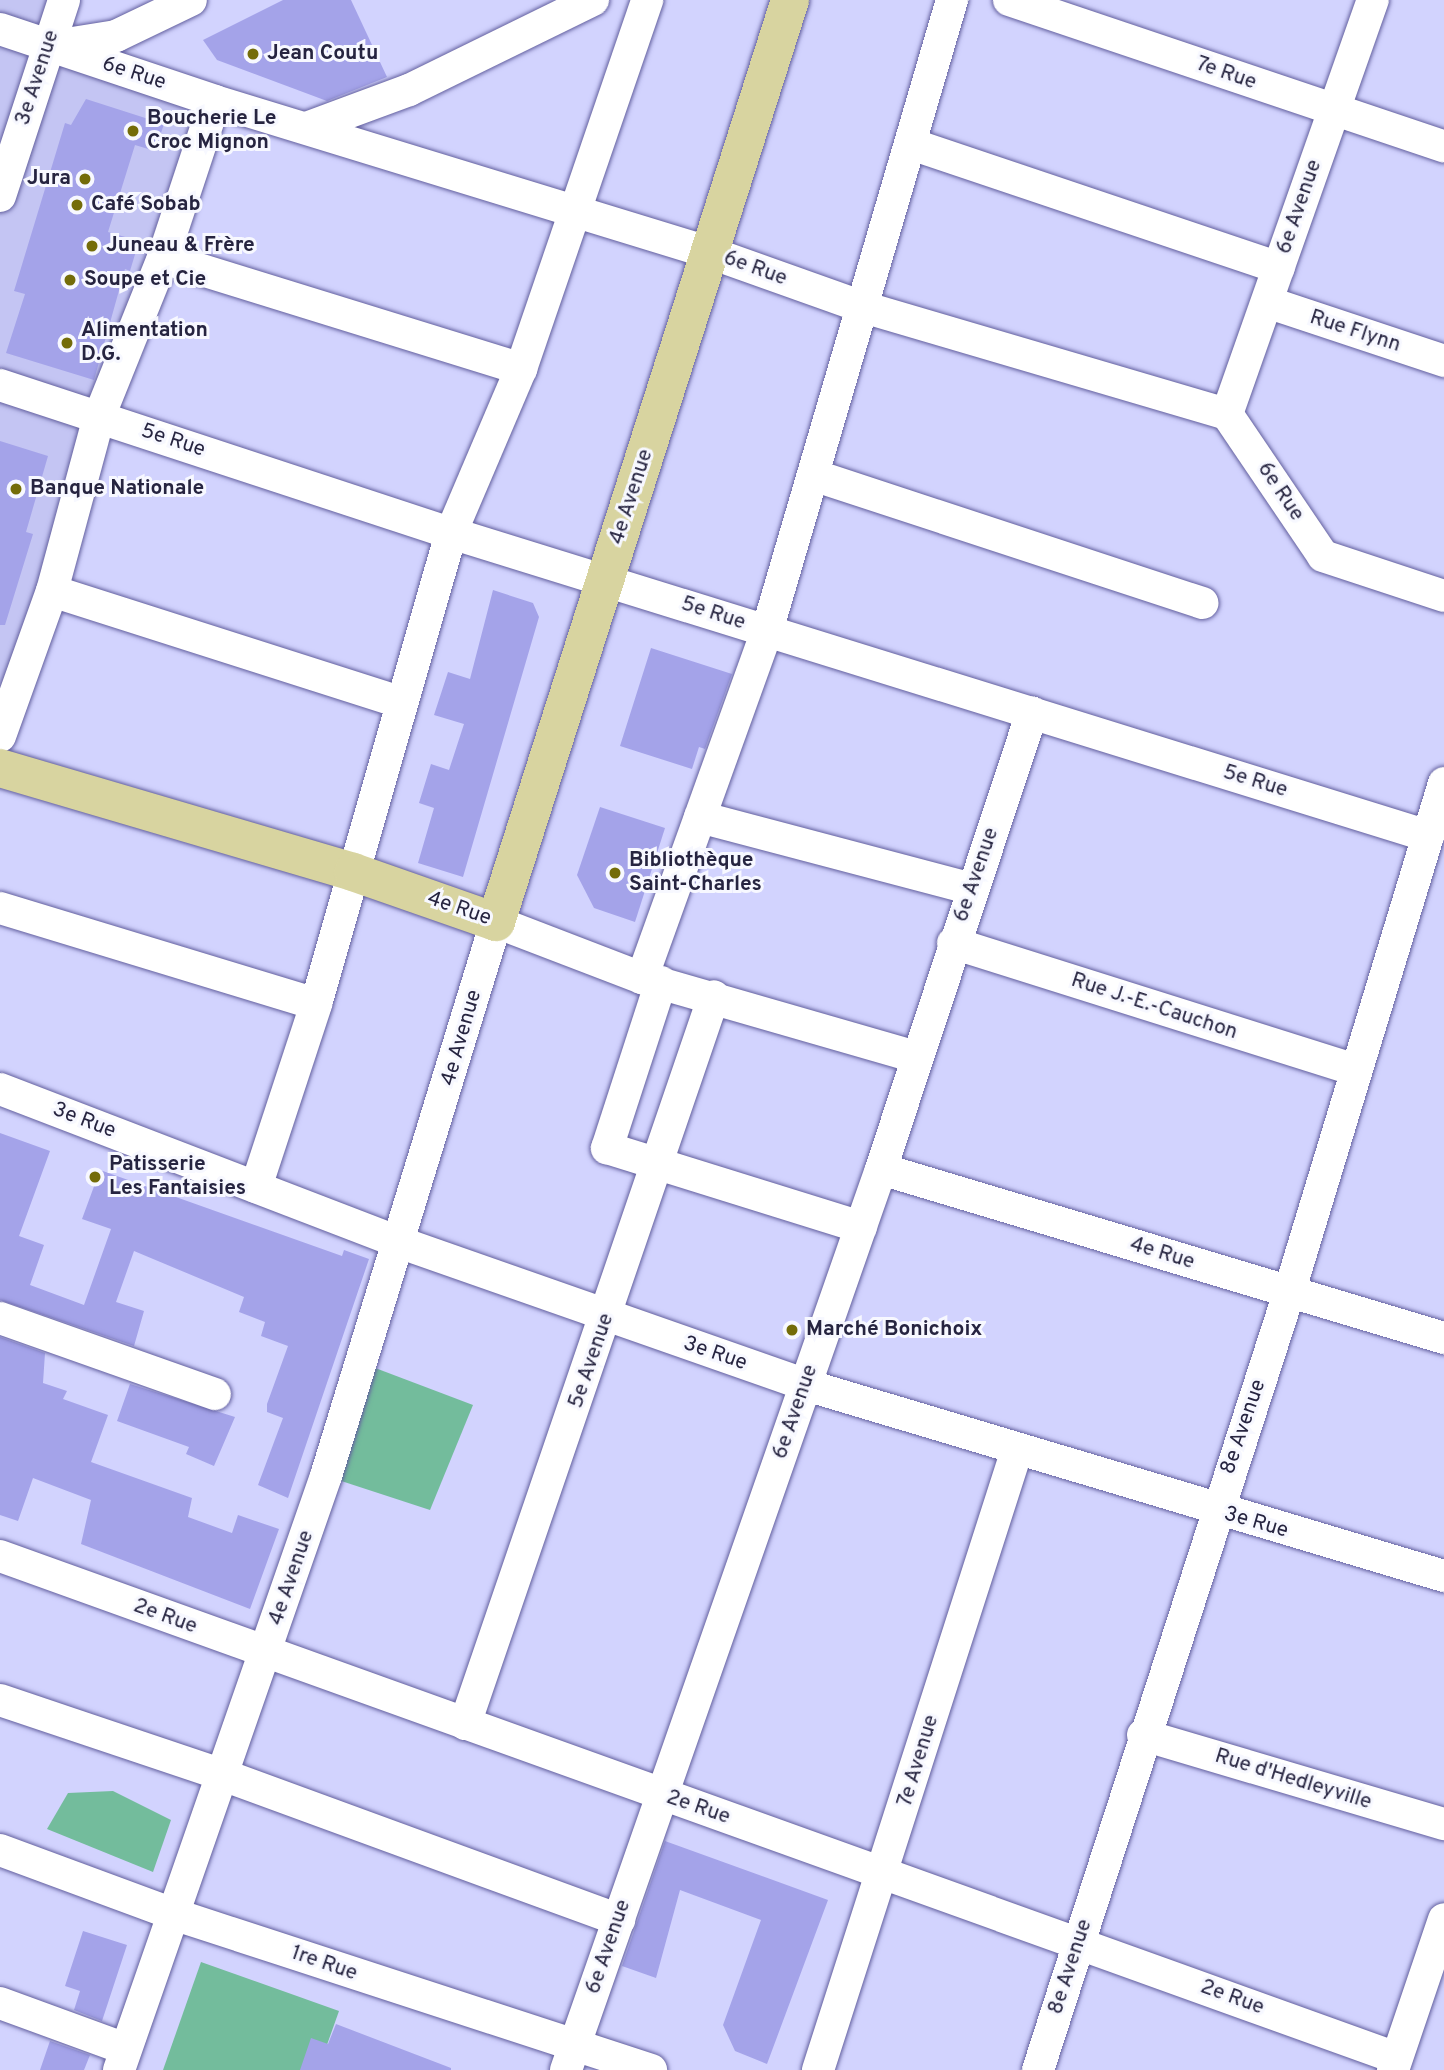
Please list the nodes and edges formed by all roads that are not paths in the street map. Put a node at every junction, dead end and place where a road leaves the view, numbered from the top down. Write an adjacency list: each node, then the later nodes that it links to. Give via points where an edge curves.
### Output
1 (64, 0): 10 (street, 3e Avenue)
2 (191, 0): 10 (street, via 87,45)
3 (593, 0): 13 (street, via 409,90)
4 (647, 0): 17 (street)
5 (790, 0): 18 (main road, 4e Avenue)
6 (952, 0): 14 (street)
7 (1009, 0): 12 (street, 7e Rue)
8 (1373, 0): 12 (street, 6e Avenue)
9 (0, 29): 10 (street, 6e Rue)
10 (49, 45): 11 (street, 6e Rue); 16 (street, 3e Avenue)
11 (215, 101): 13 (street, 6e Rue); 19 (street)
12 (1334, 110): 15 (street, 7e Rue); 20 (street, 6e Avenue)
13 (309, 127): 17 (street, 6e Rue)
14 (911, 144): 20 (street); 22 (street)
15 (1444, 146)
16 (0, 196)
17 (572, 209): 18 (street, 6e Rue); 24 (street)
18 (711, 253): 22 (street, 6e Rue); 30 (main road, 4e Avenue)
19 (163, 258): 24 (street); 27 (street)
20 (1279, 268): 21 (street, 6e Avenue)
21 (1267, 302): 23 (street, Rue Flynn); 26 (street, 6e Avenue)
22 (863, 307): 26 (street, 6e Rue); 28 (street)
23 (1444, 361)
24 (520, 369): 29 (street)
25 (0, 385): 27 (street, 5e Rue)
26 (1227, 414): 32 (street, 6e Rue, via 1323,556)
27 (99, 417): 29 (street, 5e Rue); 31 (street)
28 (813, 475): 33 (street); 34 (street)
29 (451, 533): 30 (street, 5e Rue); 35 (street)
30 (606, 578): 34 (street, 5e Rue); 45 (main road, 4e Avenue)
31 (52, 591): 35 (street); 37 (street)
32 (1444, 596)
33 (1202, 603)
34 (766, 631): 36 (street, 5e Rue); 40 (street)
35 (400, 702): 42 (street)
36 (1031, 712): 41 (street, 5e Rue); 43 (street, 6e Avenue)
37 (0, 736)
38 (0, 768): 42 (main road, 4e Rue)
39 (1444, 783): 41 (street, 8e Avenue)
40 (700, 817): 43 (street); 47 (street)
41 (1428, 836): 51 (street, 8e Avenue)
42 (353, 872): 45 (main road, 4e Rue); 49 (street)
43 (972, 889): 46 (street, 6e Avenue)
44 (0, 908): 49 (street)
45 (496, 922): 47 (street, 4e Rue); 57 (street, 4e Avenue)
46 (953, 943): 50 (street, 6e Avenue); 51 (street, Rue J.-E.-Cauchon)
47 (652, 980): 48 (street, 4e Rue); 53 (street, via 607,1148)
48 (714, 996): 50 (street, 4e Rue); 53 (street, 5e Avenue)
49 (316, 1004): 55 (street)
50 (916, 1057): 54 (street, 6e Avenue)
51 (1355, 1070): 58 (street, 8e Avenue)
52 (0, 1089): 55 (street, 3e Rue)
53 (659, 1164): 56 (street); 60 (street, 5e Avenue)
54 (881, 1169): 56 (street, 6e Avenue); 58 (street, 4e Rue)
55 (256, 1187): 57 (street, 3e Rue)
56 (861, 1227): 62 (street, 6e Avenue)
57 (401, 1243): 60 (street, 3e Rue); 68 (street, 4e Avenue)
58 (1289, 1293): 61 (street, 4e Rue); 65 (street, 8e Avenue)
59 (0, 1318): 63 (street)
60 (607, 1318): 62 (street, 3e Rue); 70 (street, 5e Avenue)
61 (1444, 1338)
62 (806, 1385): 64 (street, 3e Rue); 73 (street, 6e Avenue)
63 (215, 1394)
64 (1017, 1450): 65 (street, 3e Rue); 76 (street, 7e Avenue)
65 (1215, 1512): 67 (street, 3e Rue); 71 (street, 8e Avenue)
66 (0, 1556): 68 (street, 2e Rue)
67 (1444, 1576)
68 (266, 1654): 70 (street, 2e Rue); 72 (street, 4e Avenue)
69 (0, 1700): 72 (street)
70 (465, 1724): 73 (street, 2e Rue)
71 (1143, 1735): 74 (street, Rue d'Hedleyville); 80 (street, 8e Avenue)
72 (223, 1775): 77 (street, 4e Avenue); 79 (street)
73 (662, 1795): 76 (street, 2e Rue); 79 (street, 6e Avenue)
74 (1444, 1825)
75 (0, 1850): 77 (street, 1re Rue)
76 (884, 1873): 80 (street, 2e Rue); 86 (street, 7e Avenue)
77 (173, 1914): 82 (street, 1re Rue); 83 (street, 4e Avenue)
78 (1444, 1919): 84 (street)
79 (619, 1920): 82 (street, 6e Avenue)
80 (1079, 1943): 84 (street, 2e Rue); 87 (street, 8e Avenue)
81 (0, 2003): 83 (street)
82 (570, 2059): 85 (street, 1re Rue)
83 (123, 2060)
84 (1395, 2064)
85 (651, 2070)
86 (818, 2070)
87 (1038, 2070)

